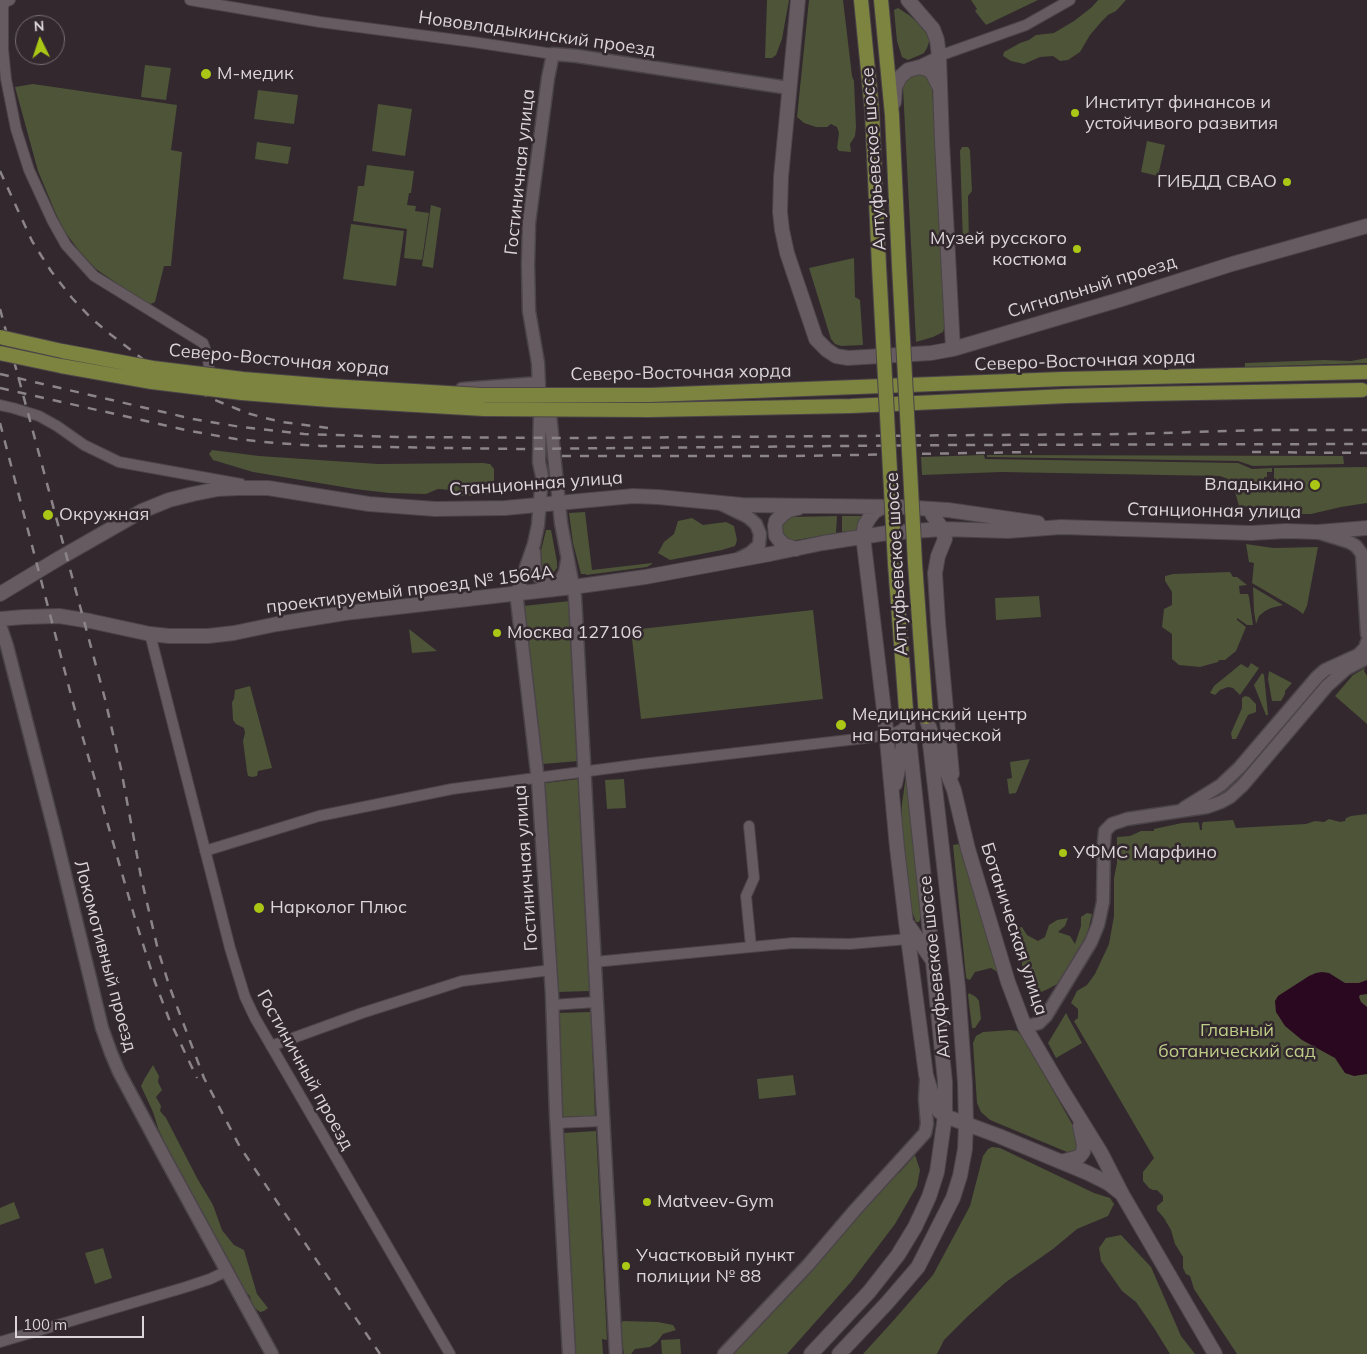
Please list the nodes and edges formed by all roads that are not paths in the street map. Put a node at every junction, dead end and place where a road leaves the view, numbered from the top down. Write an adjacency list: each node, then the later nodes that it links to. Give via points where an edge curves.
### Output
1 (10, 0): 19 (street, via 3,7 6,79 16,129 29,170 52,220 66,245 94,276 203,344 210,368)
2 (190, 0): 8 (street, Нововладыкинский проезд, via 320,22)
3 (798, 0): 11 (main road)
4 (861, 0): 51 (main road, Алтуфьевское шоссе, bridge, via 872,111 895,564)
5 (881, 0): 13 (main road, Алтуфьевское шоссе)
6 (908, 0): 9 (main road, via 933,29)
7 (1070, 0): 9 (street, via 1026,25)
8 (553, 54): 11 (street, Нововладыкинский проезд); 20 (street, Гостиничная улица, via 529,223 529,311)
9 (939, 56): 10 (street); 12 (main road)
10 (915, 68): 12 (main road, via 932,72); 13 (main road, via 900,77 895,87)
11 (789, 88): 16 (main road, Сигнальный проезд, via 780,212 787,253 816,339 836,356 848,358)
12 (940, 89): 16 (main road)
13 (892, 115): 52 (main road, Алтуфьевское шоссе, bridge)
14 (1363, 228): 16 (main road, Сигнальный проезд)
15 (0, 338): 18 (main road, Северо-Восточная хорда, bridge, via 153,368 243,379 481,395 650,395 1063,379)
16 (953, 349)
17 (0, 352): 19 (street); 21 (main road, Северо-Восточная хорда, bridge, via 152,382 242,393 484,409 851,406 1132,394)
18 (1366, 372)
19 (209, 382): 20 (street, via 330,391 396,392)
20 (539, 383): 24 (street, Гостиничная улица, via 550,414); 26 (street, Гостиничная улица)
21 (1362, 390)
22 (0, 405): 23 (street, Станционная улица, via 39,416 84,445 119,462)
23 (268, 488): 26 (main road, Станционная улица, via 414,508 479,509); 41 (main road, via 218,489 162,503 133,516)
24 (559, 503): 25 (main road, Станционная улица, via 634,496); 26 (main road, Станционная улица); 37 (street, Гостиничная улица)
25 (721, 504): 27 (main road, Станционная улица); 38 (street, via 756,524 760,534 759,545 755,549)
26 (540, 505): 35 (street, Гостиничная улица)
27 (806, 506): 28 (main road, Станционная улица); 36 (main road, via 783,514 775,526 780,541)
28 (883, 507): 29 (main road, Станционная улица); 34 (main road, via 870,517)
29 (930, 508): 30 (main road, Станционная улица); 32 (main road)
30 (1061, 527): 32 (main road, Станционная улица, via 1008,531); 33 (main road, Станционная улица, via 1230,533)
31 (1367, 528): 33 (main road, Станционная улица)
32 (942, 529): 34 (main road, Станционная улица); 54 (main road, via 945,539 938,556 935,583)
33 (1318, 532): 46 (street, via 1360,549)
34 (863, 536): 36 (main road, Станционная улица); 55 (main road)
35 (534, 544): 40 (street, via 537,572); 42 (street, Гостиничная улица)
36 (796, 548): 38 (main road, Станционная улица)
37 (567, 558): 39 (street, Гостиничная улица); 40 (street, via 565,572)
38 (733, 561): 39 (main road, проектируемый проезд № 1564А)
39 (573, 587): 40 (main road, проектируемый проезд № 1564А); 57 (street, Гостиничная улица)
40 (552, 590): 42 (main road, проектируемый проезд № 1564А)
41 (0, 594)
42 (517, 594): 45 (main road, проектируемый проезд № 1564А, via 345,613 234,633); 58 (street, Гостиничная улица)
43 (0, 619): 45 (main road, проектируемый проезд № 1564А, via 60,616)
44 (0, 625): 83 (street, Локомотивный проезд, via 106,1039 119,1072)
45 (150, 634): 64 (street, Гостиничный проезд)
46 (1367, 634)
47 (1367, 642): 49 (street, via 1358,655)
48 (1367, 658): 50 (street, via 1346,669)
49 (1317, 677): 50 (street, via 1324,676); 62 (street, via 1240,766 1220,785)
50 (1328, 686): 62 (street, via 1230,797 1207,807)
51 (906, 710): 53 (main road); 69 (main road, Алтуфьевское шоссе)
52 (926, 717): 56 (main road, Ботаническая улица); 60 (main road, Алтуфьевское шоссе)
53 (906, 727): 55 (street); 61 (main road)
54 (948, 730): 56 (main road); 59 (main road)
55 (886, 734): 57 (street); 61 (main road)
56 (942, 760): 59 (main road, Ботаническая улица); 60 (main road)
57 (584, 772): 58 (street); 68 (street, Гостиничная улица)
58 (538, 778): 64 (street, via 452,789 336,811); 70 (street, Гостиничная улица)
59 (954, 790): 73 (main road, Ботаническая улица, via 968,849)
60 (937, 803): 80 (main road, Алтуфьевское шоссе, via 958,987)
61 (893, 809): 65 (main road)
62 (1180, 810): 73 (street, via 1117,821 1105,832 1103,902 1092,942 1046,1016 1039,1023)
63 (749, 826): 67 (street, via 754,878 746,896)
64 (205, 851): 74 (street, Гостиничный проезд, via 239,982)
65 (906, 923): 66 (main road); 69 (main road)
66 (908, 939): 67 (street); 75 (main road)
67 (751, 947): 68 (street)
68 (594, 962): 71 (street, Гостиничная улица)
69 (933, 962): 77 (main road, Алтуфьевское шоссе, via 945,1082)
70 (551, 970): 72 (street, Гостиничная улица); 74 (street, via 462,981)
71 (596, 1002): 72 (street); 78 (street, Гостиничная улица)
72 (552, 1004): 79 (street, Гостиничная улица)
73 (1025, 1027): 76 (main road, Ботаническая улица)
74 (271, 1046): 86 (street, Гостиничный проезд)
75 (926, 1075): 77 (main road, via 932,1098); 89 (street, via 925,1133)
76 (1077, 1115): 81 (main road, via 1083,1152 1079,1157); 82 (main road, Ботаническая улица)
77 (945, 1116): 80 (main road, Ботаническая улица); 90 (main road, Алтуфьевское шоссе, via 937,1172 914,1227 869,1292)
78 (602, 1121): 79 (street); 88 (street, Гостиничная улица)
79 (556, 1123): 87 (street, Гостиничная улица)
80 (966, 1124): 81 (main road, Ботаническая улица); 91 (main road, Алтуфьевское шоссе, via 965,1149 953,1198 918,1267)
81 (1061, 1162): 82 (main road, Ботаническая улица, via 1088,1173)
82 (1122, 1194): 92 (main road, Ботаническая улица)
83 (226, 1271): 84 (street, via 186,1287); 85 (street, Локомотивный проезд)
84 (0, 1342)
85 (272, 1354)
86 (450, 1354)
87 (569, 1354)
88 (616, 1354)
89 (724, 1354)
90 (811, 1354)
91 (839, 1354)
92 (1215, 1354)

